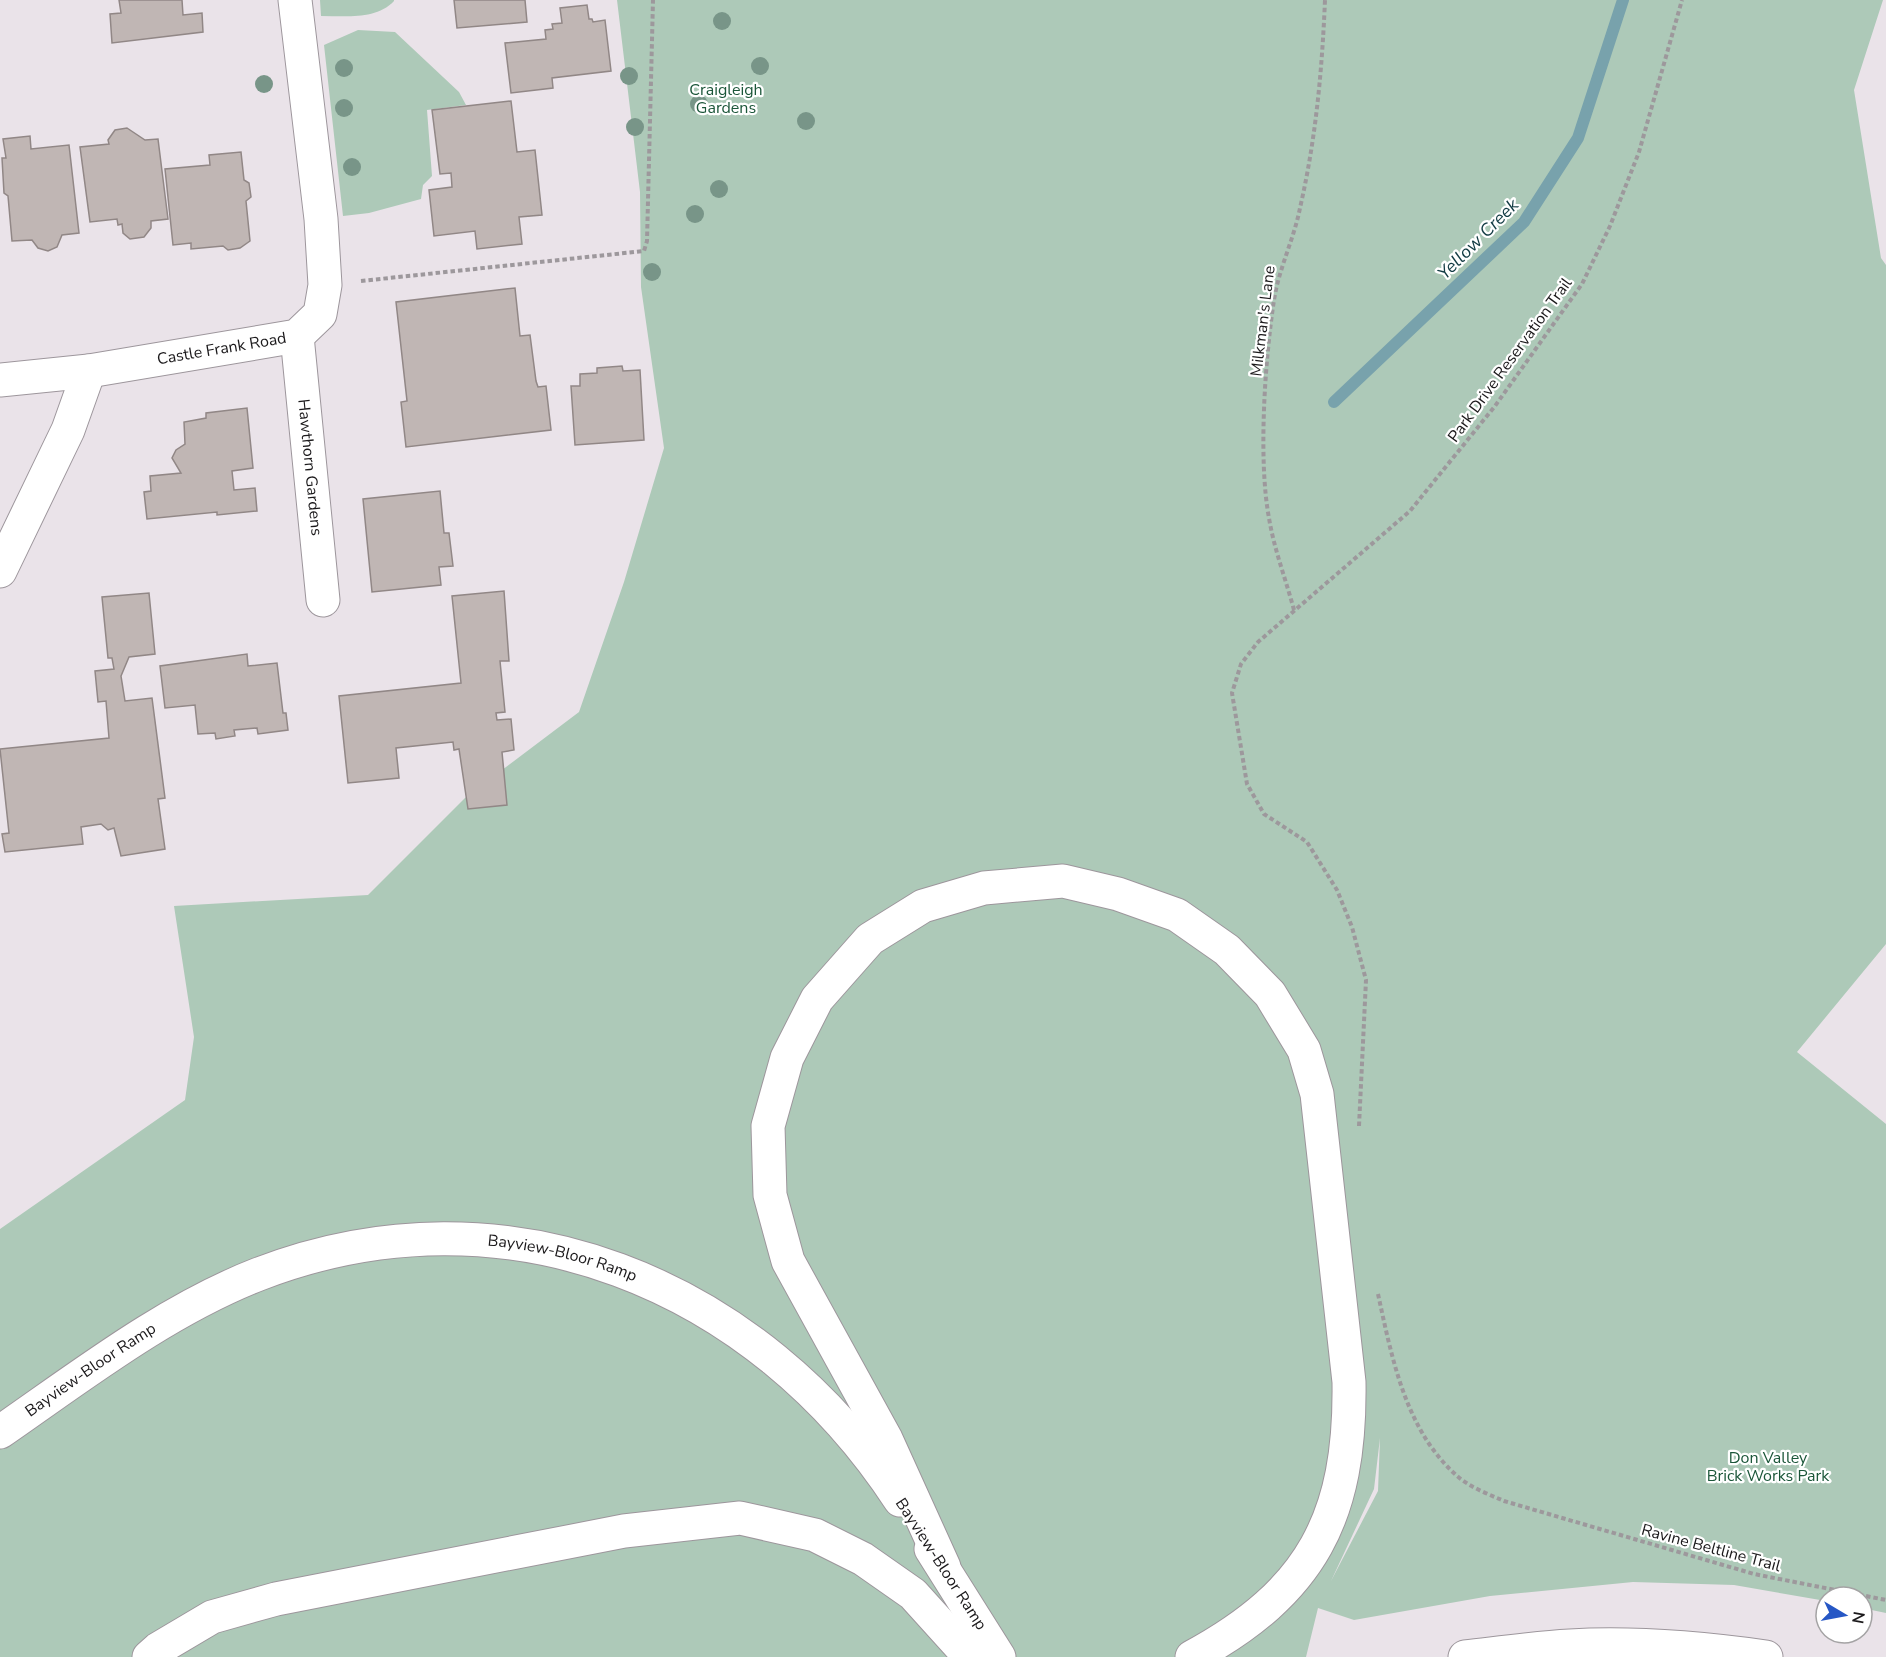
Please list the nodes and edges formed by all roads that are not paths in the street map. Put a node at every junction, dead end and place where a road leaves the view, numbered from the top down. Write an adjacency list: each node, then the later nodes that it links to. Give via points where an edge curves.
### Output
1 (295, 0): 2 (main road, Castle Frank Road, via 325,285 320,314)
2 (297, 336): 3 (main road, Castle Frank Road); 6 (main road, Hawthorn Gardens)
3 (89, 371): 4 (main road, Castle Frank Road); 5 (main road, via 68,430)
4 (0, 380)
5 (0, 571)
6 (323, 600)
7 (0, 1432): 8 (main road, Bayview-Bloor Ramp, via 173,1317 257,1275 331,1251 392,1241 459,1237 538,1247 609,1266 656,1284 703,1309 780,1363 840,1421 896,1494)
8 (944, 1568): 9 (main road, Bayview-Bloor Ramp); 12 (main road, via 886,1439 788,1261 770,1195 768,1126 787,1058 817,999 870,939 923,906 984,888 1063,881 1118,894 1177,915 1227,950 1270,994 1304,1050 1317,1094 1349,1382 1350,1425 1337,1502 1316,1548 1281,1592 1255,1615)
9 (969, 1641): 10 (main road, via 863,1559 815,1535 740,1518 624,1531 276,1599 212,1617); 11 (main road, Bayview-Bloor Ramp)
10 (149, 1657)
11 (999, 1657)
12 (1192, 1657)
13 (1466, 1657): 14 (main road, via 1570,1646 1641,1646)
14 (1766, 1657)

